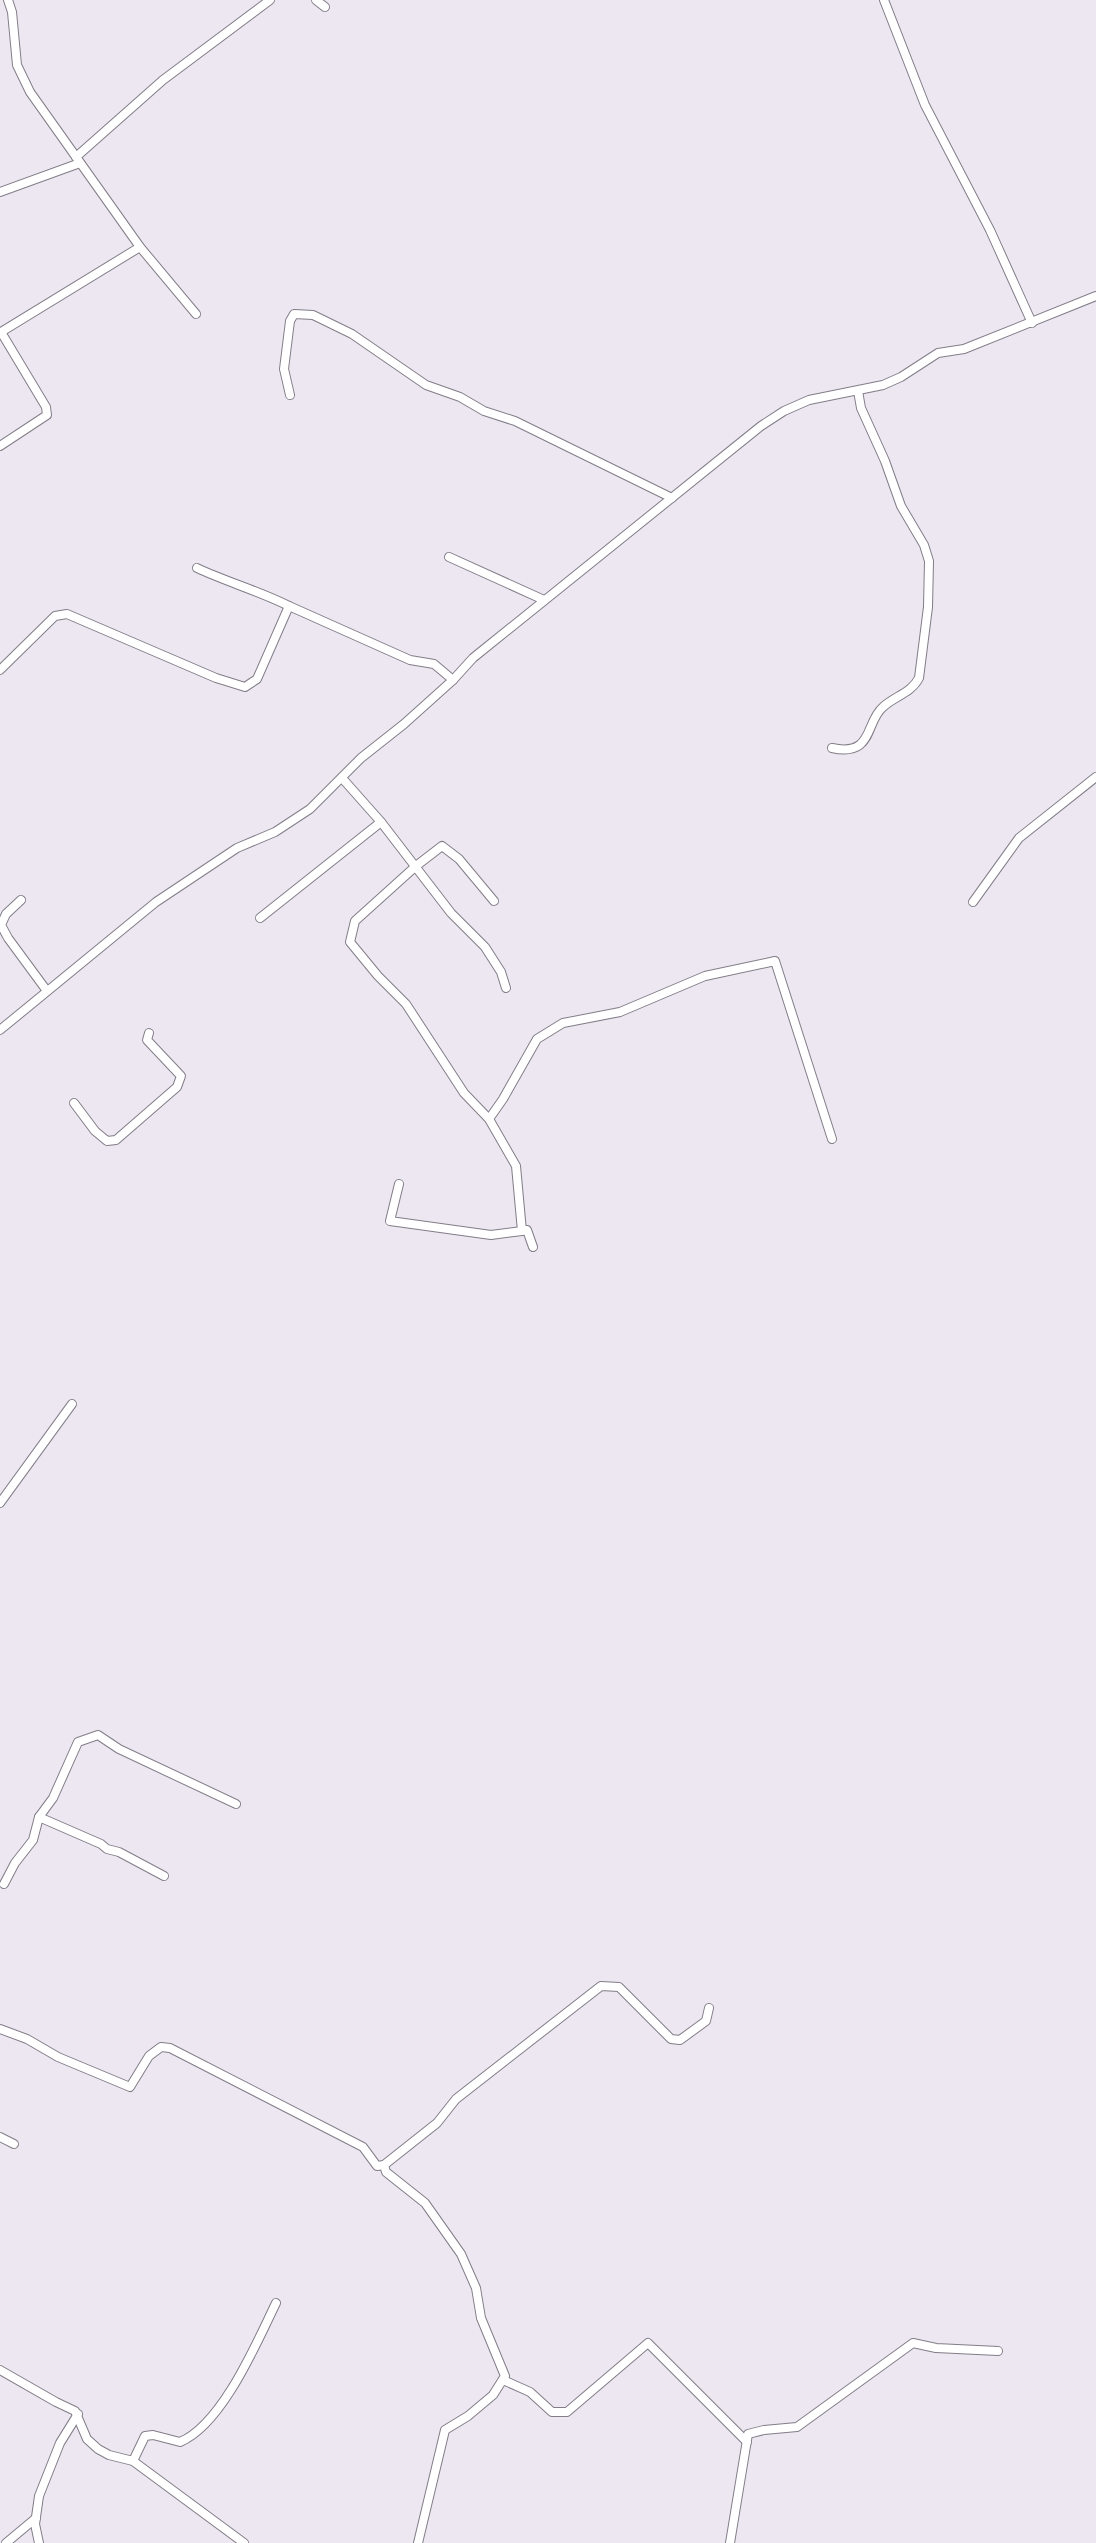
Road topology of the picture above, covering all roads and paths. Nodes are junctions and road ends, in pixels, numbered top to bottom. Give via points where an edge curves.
1 (8, 0) edge
2 (270, 0) edge
3 (316, 0) edge
4 (884, 0) edge
5 (325, 7) dead end
6 (78, 160) junction
7 (0, 192) edge
8 (140, 247) junction
9 (1096, 296) edge
10 (196, 314) dead end
11 (1032, 323) junction
12 (1, 332) edge
13 (858, 391) junction
14 (290, 395) dead end
15 (0, 446) edge
16 (672, 498) junction
17 (449, 557) dead end
18 (196, 568) dead end
19 (544, 600) junction
20 (289, 606) junction
21 (0, 670) edge
22 (453, 680) junction
23 (832, 748) dead end
24 (1096, 777) edge
25 (342, 778) junction
26 (381, 822) junction
27 (416, 866) junction
28 (21, 900) dead end
29 (494, 901) dead end
30 (973, 902) dead end
31 (260, 918) dead end
32 (506, 988) dead end
33 (47, 991) junction
34 (0, 1030) edge
35 (149, 1033) dead end
36 (74, 1103) dead end
37 (489, 1119) junction
38 (832, 1139) dead end
39 (399, 1184) dead end
40 (522, 1231) junction
41 (533, 1247) dead end
42 (72, 1404) dead end
43 (0, 1503) edge
44 (236, 1804) dead end
45 (39, 1817) junction
46 (164, 1876) dead end
47 (1, 1886) edge
48 (709, 2008) dead end
49 (0, 2029) edge
50 (0, 2137) edge
51 (14, 2144) dead end
52 (384, 2165) junction
53 (276, 2302) dead end
54 (998, 2351) dead end
55 (0, 2370) edge
56 (503, 2380) junction
57 (78, 2414) junction
58 (747, 2442) junction
59 (133, 2461) junction
60 (36, 2518) junction
61 (6, 2543) edge
62 (39, 2543) edge
63 (242, 2543) edge
64 (418, 2543) edge
65 (730, 2543) edge

1 - 6 street via 17,66 38,104
2 - 6 street via 163,80
3 - 5 street
4 - 11 street via 925,105 982,214
6 - 7 street
6 - 8 street
8 - 10 street
8 - 12 street
9 - 11 street
11 - 13 street via 964,349 938,353 894,380
12 - 15 street via 46,407 47,415
13 - 16 street via 809,400 784,411
13 - 23 street via 861,408 901,506 924,545 930,578 929,598 919,678 914,687 881,708 861,743 846,749
14 - 16 street via 284,369 290,321 294,314 313,315 352,334 426,385 515,421
16 - 19 street
17 - 19 street
18 - 20 street via 258,590
19 - 22 street via 473,658
20 - 21 street via 257,679 244,686 216,678 67,614 55,616
20 - 22 street via 410,660 434,664
22 - 25 street
24 - 30 street via 1019,838
25 - 26 street
25 - 33 street via 310,809 274,832 237,848 156,902
26 - 27 street
26 - 31 street
27 - 29 street via 442,846 459,858
27 - 32 street via 451,913 485,947 501,972
27 - 37 street via 355,921 350,942 406,1004 464,1093
28 - 33 street via 6,914 1,925
33 - 34 street
35 - 36 street via 147,1040 181,1076 177,1087 116,1140 107,1141 95,1131
37 - 38 street via 537,1039 563,1023 620,1012 705,976 775,961
37 - 40 street via 516,1166
39 - 40 street via 390,1222 491,1235
40 - 41 street via 528,1230
42 - 43 street
44 - 45 street via 118,1749 98,1735 78,1742 53,1798
45 - 46 street
45 - 47 street via 33,1840
48 - 52 street via 706,2022 680,2040 671,2039 619,1987 601,1986 456,2099 437,2123
49 - 52 street via 130,2087 149,2056 161,2047 170,2048 363,2147 378,2166
50 - 51 street
52 - 56 street via 386,2172 425,2203 461,2254 476,2288 481,2318 505,2376
53 - 59 street via 234,2383 205,2426 180,2442 145,2436
54 - 58 street via 936,2348 913,2343 797,2427 748,2434
55 - 57 street
56 - 58 street via 530,2392 552,2412 567,2412 648,2343
56 - 64 street via 493,2395 445,2430
57 - 59 street via 87,2439 98,2449
57 - 60 street via 56,2452 40,2496
58 - 65 street
59 - 63 street
60 - 61 street
60 - 62 street

